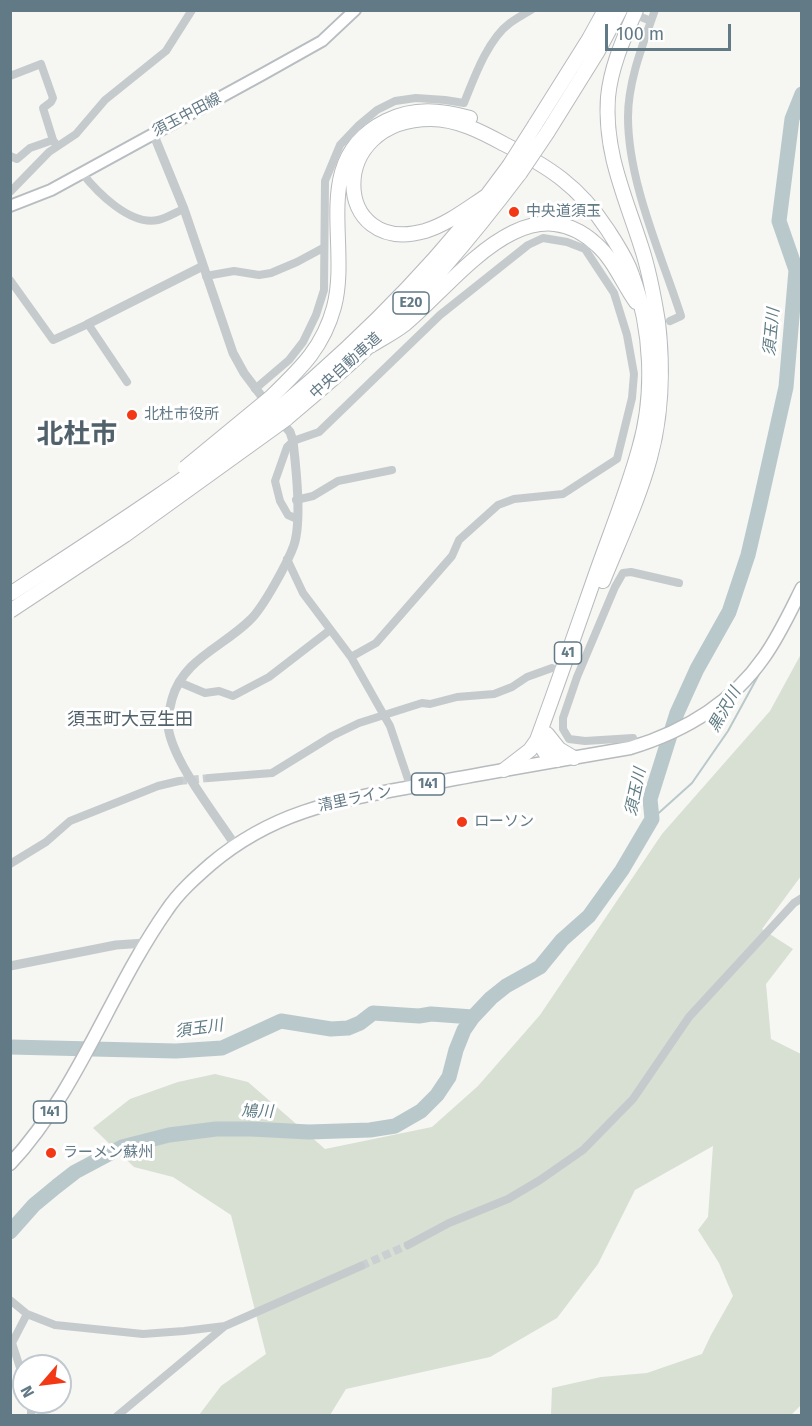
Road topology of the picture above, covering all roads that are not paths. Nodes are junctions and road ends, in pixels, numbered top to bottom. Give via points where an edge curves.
1 (192, 10) edge
2 (355, 10) edge
3 (531, 10) edge
4 (604, 10) edge
5 (620, 10) edge
6 (655, 10) edge
7 (639, 14) edge
8 (651, 21) junction
9 (10, 76) edge
10 (153, 133) junction
11 (55, 144) junction
12 (10, 156) edge
13 (514, 169) junction
14 (82, 173) junction
15 (10, 192) edge
16 (488, 195) junction
17 (10, 206) edge
18 (184, 209) junction
19 (323, 248) junction
20 (205, 271) junction
21 (10, 279) edge
22 (650, 283) junction
23 (642, 311) junction
24 (670, 321) dead end
25 (88, 324) junction
26 (370, 346) junction
27 (127, 382) dead end
28 (255, 389) junction
29 (278, 409) junction
30 (293, 441) junction
31 (392, 470) dead end
32 (296, 500) junction
33 (297, 519) junction
34 (619, 526) junction
35 (287, 559) junction
36 (679, 583) dead end
37 (801, 588) edge
38 (10, 594) edge
39 (10, 611) edge
40 (330, 630) junction
41 (351, 657) junction
42 (552, 668) dead end
43 (179, 682) junction
44 (384, 716) junction
45 (542, 740) junction
46 (632, 743) junction
47 (574, 758) junction
48 (557, 760) junction
49 (524, 766) junction
50 (504, 770) junction
51 (209, 778) tunnel mouth
52 (179, 782) tunnel mouth
53 (411, 788) junction
54 (235, 845) junction
55 (10, 864) edge
56 (801, 898) edge
57 (146, 943) junction
58 (10, 966) edge
59 (10, 1164) edge
60 (408, 1245) tunnel mouth
61 (361, 1266) tunnel mouth
62 (10, 1300) edge
63 (27, 1314) junction
64 (225, 1326) junction
65 (16, 1354) edge
66 (117, 1416) edge

1 - 11 street via 166,51 105,100 76,134
2 - 10 main road, 須玉中田線 via 322,40
3 - 19 street via 509,24 495,41 464,104 416,98 395,101 358,125 340,146 326,181
4 - 13 highway, 中央自動車道 / E20, bridge via 535,125
5 - 13 highway, 中央自動車道 / E20, bridge via 547,133
6 - 8 street
7 - 8 street
7 - 22 highway via 619,49 608,95 608,113 617,175
8 - 24 street via 632,82 628,117 633,161 644,203 681,316
9 - 11 street via 41,64 53,98 43,108
10 - 14 main road, 須玉中田線
10 - 18 street
11 - 12 street via 30,148 17,159
11 - 15 street
13 - 16 highway, 中央自動車道 / E20
13 - 26 highway, 中央自動車道 / E20 via 471,236
14 - 17 main road, 須玉中田線
14 - 18 street via 111,204 144,220 158,220
16 - 23 highway via 435,227 399,233 377,227 366,218 355,201 352,178 358,158 375,138 403,124 433,119 487,135 547,167 595,212 632,274
16 - 29 highway, 中央自動車道 / E20 via 423,272 328,367
18 - 20 street
19 - 20 street via 271,273
19 - 28 street via 324,290 303,342 289,360
20 - 25 street
20 - 28 street via 233,353
21 - 25 street via 53,340
22 - 29 highway via 607,214 553,160 473,119 433,110 405,112 369,131 347,158 337,199 339,277 333,309 328,327
22 - 34 highway via 658,331 659,408 650,458
23 - 26 highway via 599,246 572,228 531,225 476,257 404,325
23 - 34 highway via 649,396
25 - 27 street
26 - 29 highway, 中央自動車道 / E20
28 - 30 street
29 - 38 highway, 中央自動車道 / E20, bridge via 230,447
29 - 39 highway, 中央自動車道 / E20, bridge via 125,535
30 - 32 street
30 - 33 street via 287,447 275,481 288,515
30 - 41 street via 319,432 441,315 528,245 543,238 585,249 614,293 633,344 632,398 617,459 563,494 514,499 498,505 459,540 452,556 376,643
31 - 32 street via 338,481 313,496
32 - 33 street
33 - 35 street via 294,546
34 - 45 highway, 41
35 - 40 street via 303,593
35 - 43 street via 255,615 196,660
36 - 46 street via 623,573 576,676 563,718 563,729 569,739
37 - 46 highway, 清里ライン / 141 via 766,655 746,680 718,705 678,730
40 - 41 street
40 - 43 street via 269,677 233,696 219,691 204,693
41 - 44 street
42 - 44 street via 494,694 422,703
43 - 54 street via 168,725 175,752
44 - 51 street via 332,736 272,774
44 - 53 street
45 - 47 highway
45 - 48 highway via 546,754
45 - 49 highway, 41
45 - 50 highway, 41
46 - 47 highway, 清里ライン / 141
47 - 48 highway, 清里ライン / 141
48 - 49 highway, 清里ライン / 141
49 - 50 highway, 清里ライン / 141
50 - 53 highway, 清里ライン / 141
52 - 55 street via 158,786 70,821 46,842
53 - 54 highway, 清里ライン / 141 via 324,805 277,822
54 - 57 highway, 清里ライン / 141 via 192,881 168,908
56 - 60 street via 689,1017 633,1099 583,1150 507,1199
57 - 58 street via 116,945
57 - 59 highway, 清里ライン / 141 via 47,1117
61 - 64 street
62 - 63 street
63 - 64 street via 55,1325 143,1334
63 - 65 street via 12,1342
64 - 66 street

